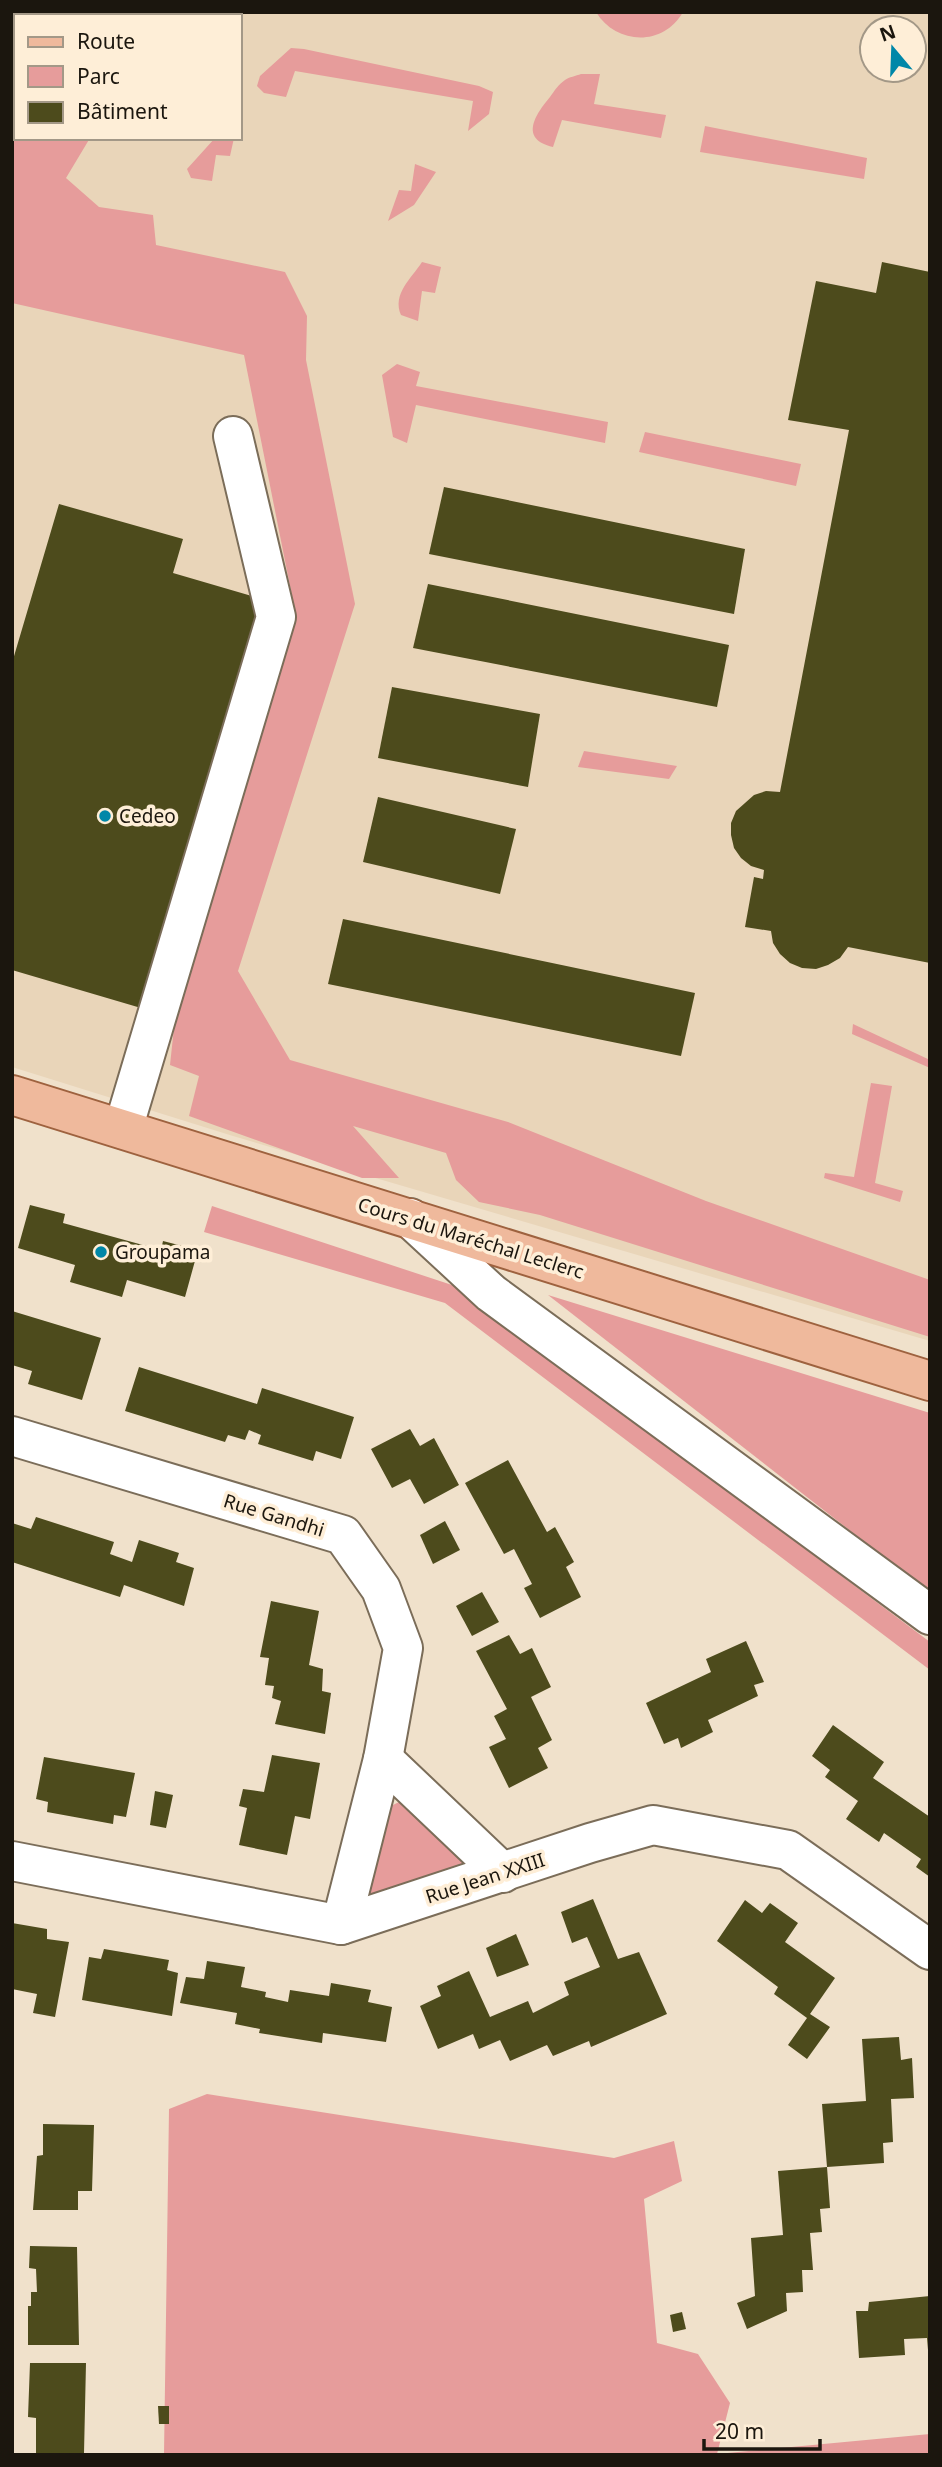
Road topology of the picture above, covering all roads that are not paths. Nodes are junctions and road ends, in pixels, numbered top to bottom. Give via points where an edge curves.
1 (233, 436) dead end
2 (12, 1095) edge
3 (122, 1129) junction
4 (410, 1219) junction
5 (921, 1373) edge
6 (12, 1436) edge
7 (930, 1615) edge
8 (383, 1759) junction
9 (12, 1861) edge
10 (503, 1873) junction
11 (341, 1925) junction
12 (930, 1950) edge

1 - 3 street via 276,617
2 - 3 main road, Cours du Maréchal Leclerc
3 - 4 main road, Cours du Maréchal Leclerc
4 - 5 main road, Cours du Maréchal Leclerc
4 - 7 street via 491,1293
6 - 8 street, Rue Gandhi via 343,1535 381,1589 402,1648
8 - 10 street
8 - 11 street, Rue Gandhi
9 - 11 street, Rue Jean XXIII
10 - 11 street, Rue Jean XXIII
10 - 12 street, Rue Jean XXIII via 653,1825 788,1850

